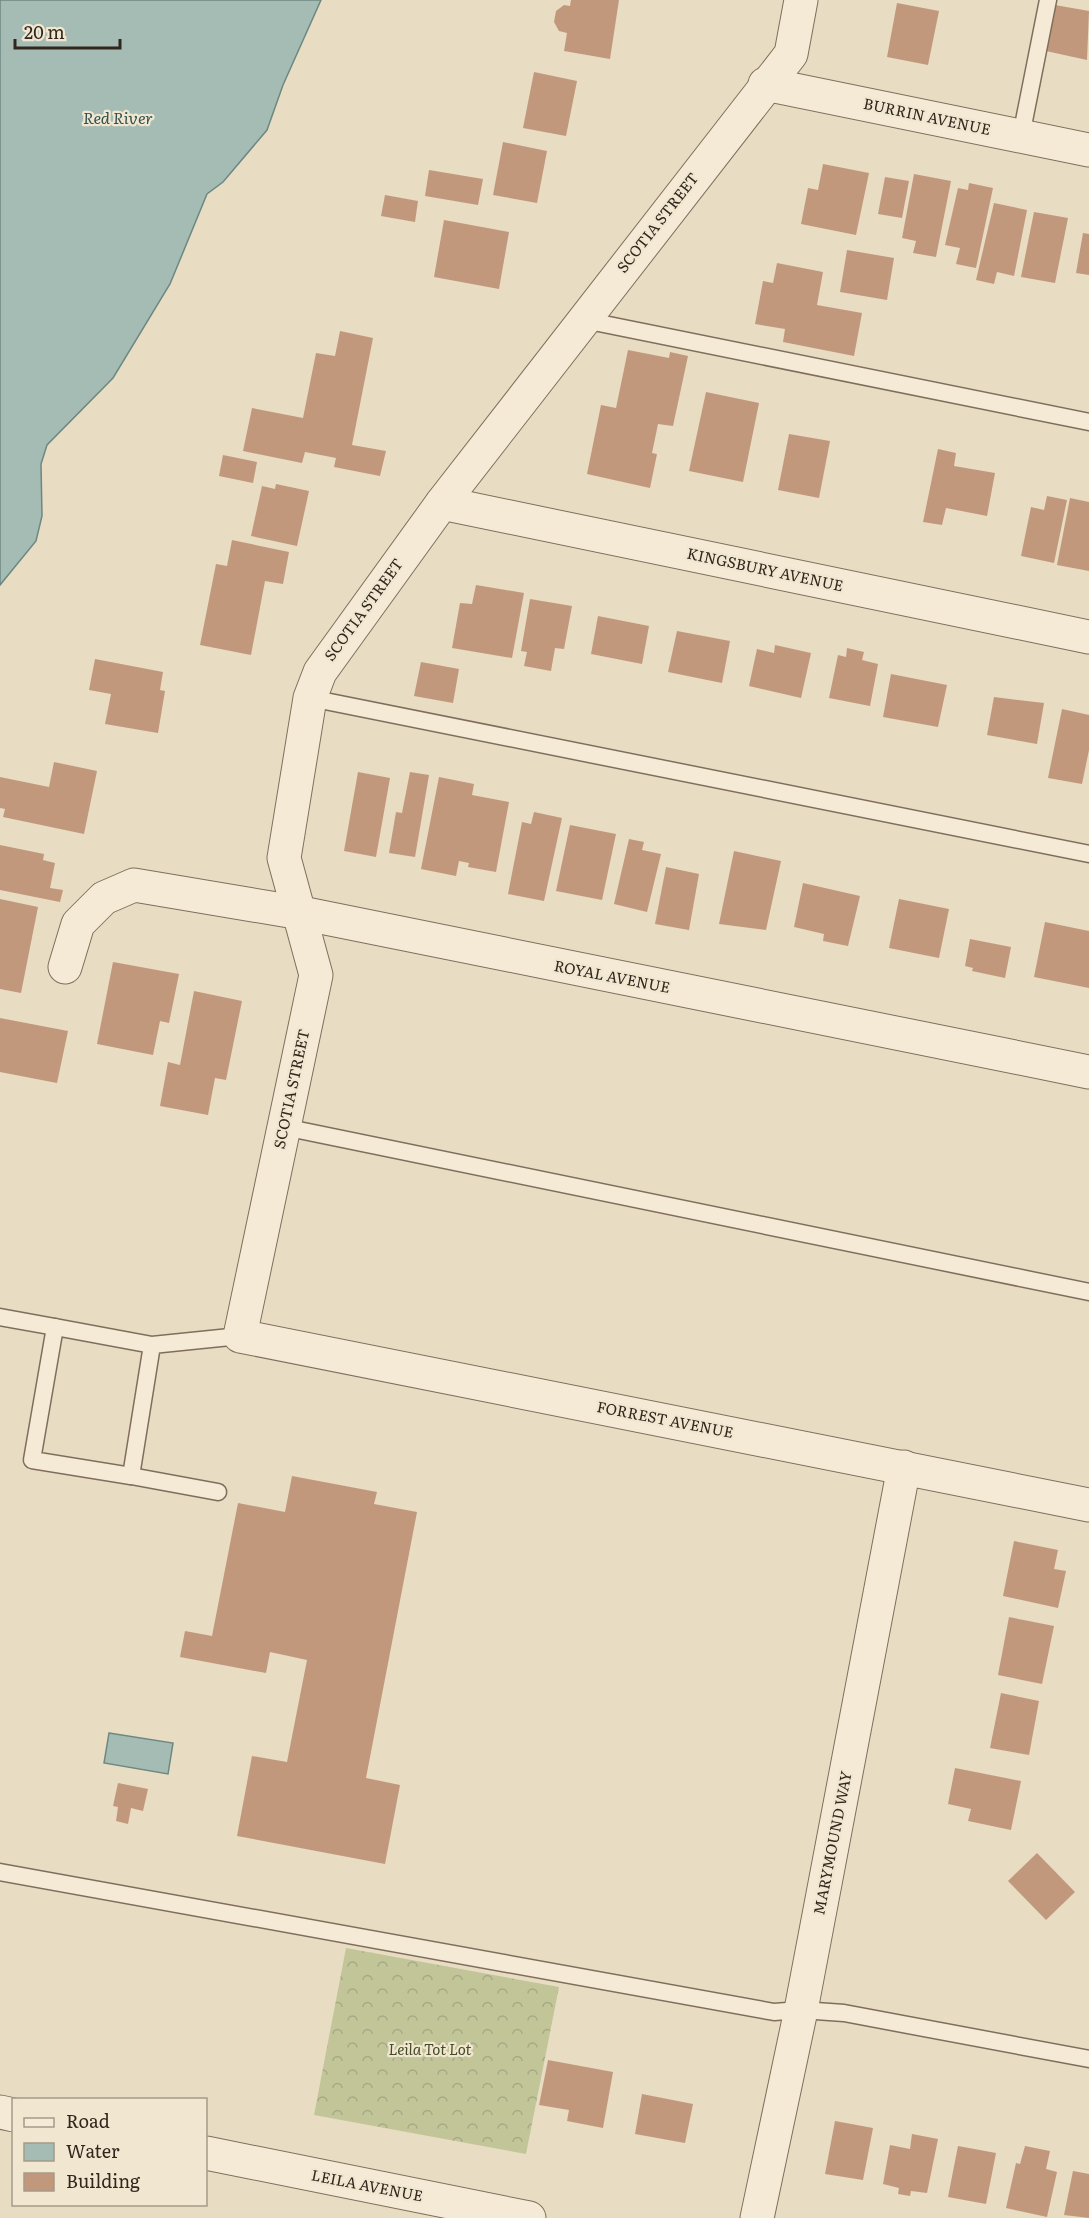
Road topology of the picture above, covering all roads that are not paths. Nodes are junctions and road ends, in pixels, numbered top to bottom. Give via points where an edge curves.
1 (801, 0) edge
2 (1048, 0) edge
3 (765, 84) junction
4 (1021, 136) junction
5 (1089, 150) edge
6 (584, 320) junction
7 (1089, 422) edge
8 (442, 503) junction
9 (1089, 637) edge
10 (310, 698) junction
11 (1089, 854) edge
12 (301, 913) junction
13 (65, 967) dead end
14 (1089, 1072) edge
15 (284, 1127) junction
16 (1089, 1292) edge
17 (0, 1317) edge
18 (55, 1327) junction
19 (240, 1336) junction
20 (152, 1345) junction
21 (904, 1467) junction
22 (131, 1476) junction
23 (218, 1492) dead end
24 (1089, 1505) edge
25 (0, 1872) edge
26 (801, 2010) junction
27 (1089, 2059) edge
28 (207, 2153) edge
29 (529, 2218) edge
30 (757, 2218) edge

1 - 3 street, SCOTIA STREET via 791,54
2 - 4 lane
3 - 4 street, BURRIN AVENUE
3 - 6 street, SCOTIA STREET
4 - 5 street, BURRIN AVENUE
6 - 7 lane
6 - 8 street, SCOTIA STREET
8 - 9 street, KINGSBURY AVENUE
8 - 10 street, SCOTIA STREET via 320,672
10 - 11 lane
10 - 12 street, SCOTIA STREET via 284,858
12 - 13 street, ROYAL AVENUE via 134,885 104,898 78,924
12 - 14 street, ROYAL AVENUE
12 - 15 street, SCOTIA STREET via 316,975
15 - 16 lane
15 - 19 street, SCOTIA STREET
17 - 18 lane
18 - 20 lane
18 - 22 lane via 32,1460
19 - 20 lane
19 - 21 street, FORREST AVENUE
20 - 22 lane
21 - 24 street, FORREST AVENUE
21 - 26 street, MARYMOUND WAY
22 - 23 lane
25 - 26 lane via 761,2010
26 - 27 lane via 844,2013
26 - 30 street, MARYMOUND WAY
28 - 29 street, LEILA AVENUE

